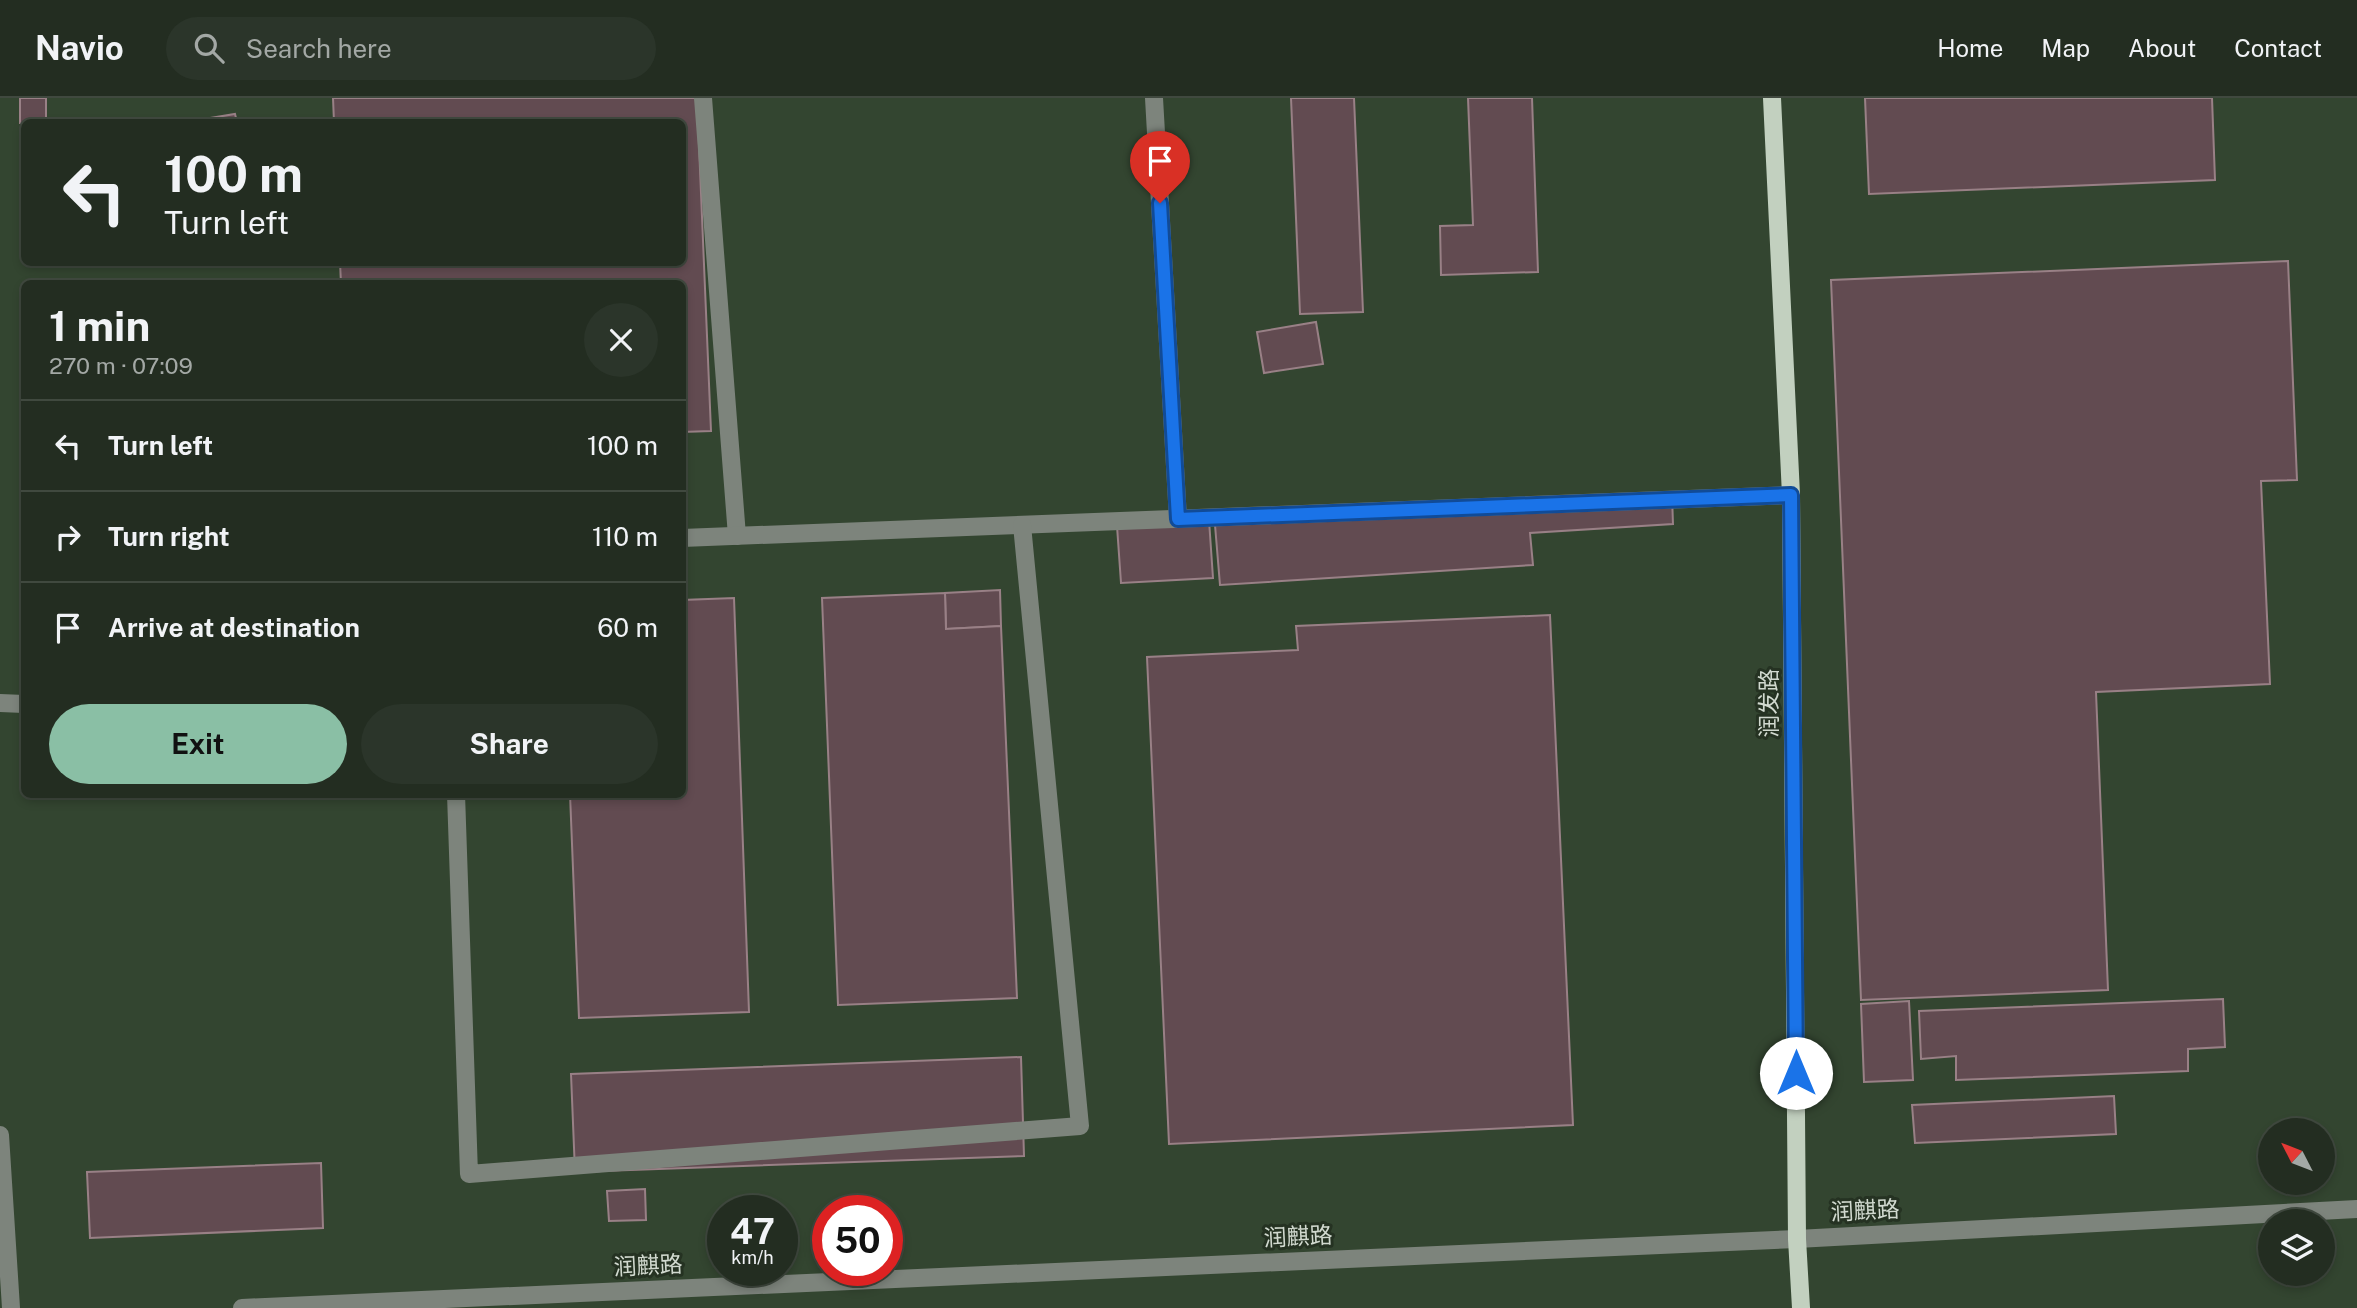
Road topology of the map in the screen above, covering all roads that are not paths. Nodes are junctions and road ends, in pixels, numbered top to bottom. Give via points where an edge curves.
1 (703, 98) edge
2 (1154, 98) edge
3 (1772, 98) edge
4 (1791, 495) junction
5 (1178, 519) junction
6 (1022, 525) junction
7 (737, 536) junction
8 (686, 538) edge
9 (0, 703) edge
10 (21, 704) edge
11 (456, 798) edge
12 (0, 1135) edge
13 (2357, 1209) edge
14 (1797, 1238) junction
15 (11, 1308) edge
16 (242, 1308) edge
17 (1801, 1308) edge

1 - 7 street
2 - 5 street
3 - 4 main road, 润发路
4 - 5 street
4 - 14 main road, 润发路
5 - 6 street
6 - 7 street
6 - 11 street via 1080,1126 469,1174
7 - 8 street
9 - 10 street
12 - 15 street
13 - 14 street, 润麒路
14 - 16 street, 润麒路
14 - 17 main road, 润发路

